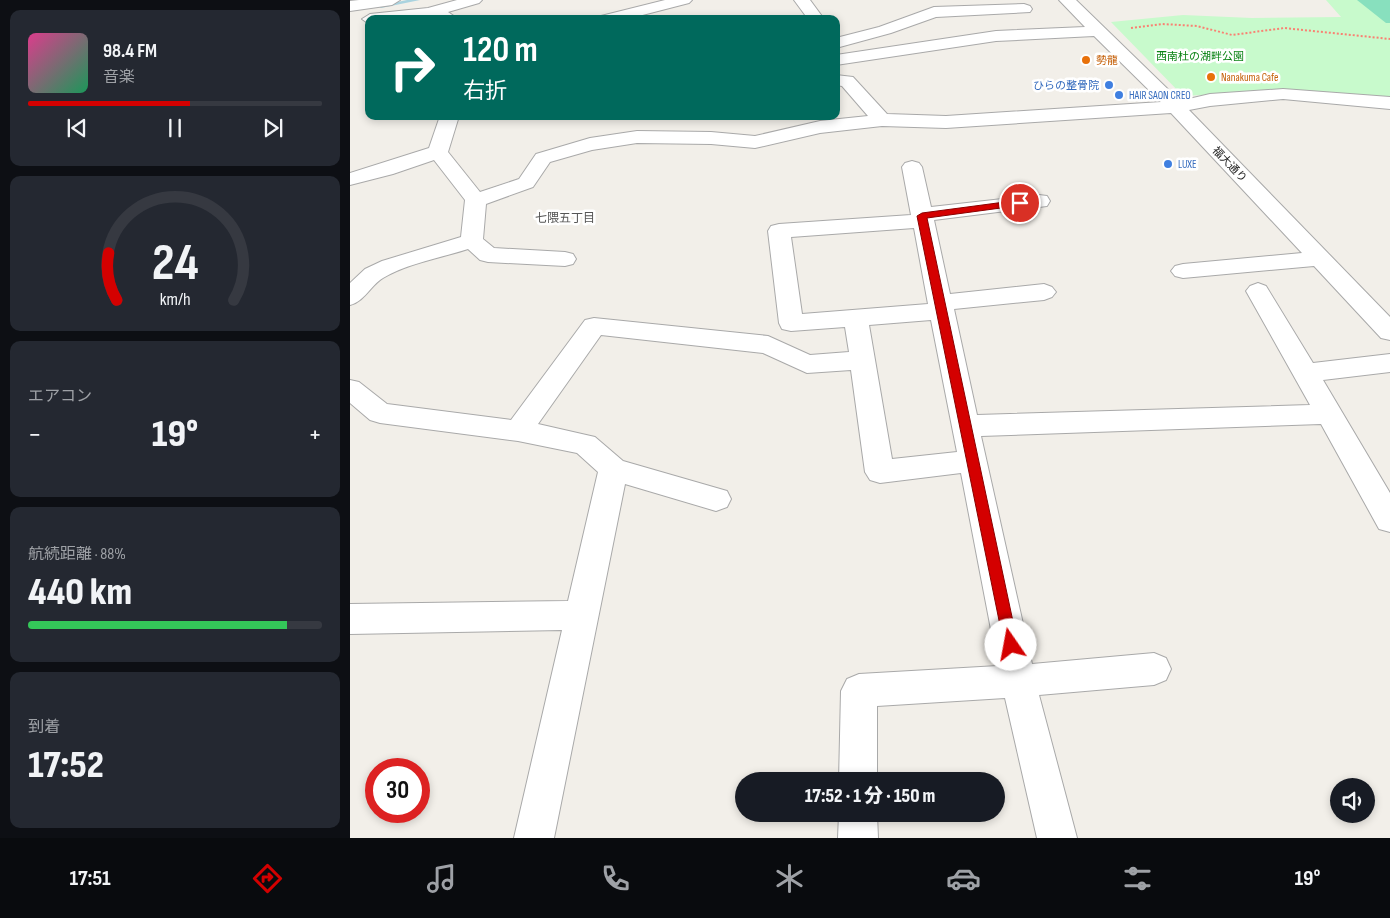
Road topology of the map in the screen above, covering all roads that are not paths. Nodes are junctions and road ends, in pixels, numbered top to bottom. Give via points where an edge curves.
1 (392, 0) edge
2 (474, 0) edge
3 (684, 0) edge
4 (802, 0) edge
5 (1067, 0) edge
6 (350, 6) edge
7 (1024, 9) dead end
8 (428, 14) junction
9 (416, 15) edge
10 (444, 15) edge
11 (637, 15) edge
12 (813, 15) edge
13 (365, 19) edge
14 (350, 21) edge
15 (1099, 31) junction
16 (840, 41) edge
17 (840, 59) edge
18 (840, 81) edge
19 (1390, 103) edge
20 (1176, 107) junction
21 (449, 120) edge
22 (882, 120) junction
23 (438, 152) junction
24 (912, 167) dead end
25 (350, 180) edge
26 (476, 200) junction
27 (1039, 201) dead end
28 (922, 218) junction
29 (472, 241) junction
30 (1321, 258) junction
31 (565, 259) dead end
32 (1183, 271) dead end
33 (1258, 291) dead end
34 (1044, 292) dead end
35 (350, 297) edge
36 (941, 307) junction
37 (856, 318) junction
38 (1390, 332) edge
39 (862, 360) junction
40 (1390, 363) edge
41 (1306, 373) junction
42 (350, 389) edge
43 (1329, 414) junction
44 (965, 426) junction
45 (518, 431) junction
46 (972, 461) junction
47 (613, 469) junction
48 (716, 499) dead end
49 (1390, 520) edge
50 (582, 615) junction
51 (350, 619) edge
52 (1154, 669) dead end
53 (1018, 681) junction
54 (858, 772) edge
55 (858, 822) edge
56 (534, 838) edge
57 (858, 838) edge
58 (1057, 838) edge

1 - 6 street
2 - 8 street
3 - 11 street
4 - 12 street
5 - 15 street, 福大通り
7 - 16 street via 934,12 885,30
8 - 9 street
8 - 10 street
13 - 14 street
15 - 17 street via 996,36
15 - 20 street, 福大通り
18 - 22 street via 846,82
19 - 20 street via 1283,94 1210,100
20 - 22 street via 946,122
20 - 30 street, 福大通り
21 - 23 street
22 - 26 street via 820,127 755,142 711,138 637,138 590,144 543,158 526,183
23 - 25 street
23 - 26 street
24 - 28 street
26 - 29 street
27 - 28 street
28 - 36 street
28 - 37 street via 779,231 791,323
29 - 31 street via 488,255
29 - 35 street via 390,266 373,274
30 - 32 street
30 - 38 street, 福大通り
33 - 41 street
34 - 36 street
36 - 37 street
36 - 44 street
37 - 39 street
39 - 45 street via 807,364 768,345 594,326
39 - 46 street via 880,472
40 - 41 street
41 - 43 street
42 - 45 street via 380,413
43 - 44 street
43 - 49 street
44 - 46 street
45 - 47 street via 585,444
46 - 53 street
47 - 48 street
47 - 50 street
50 - 51 street
50 - 56 street
52 - 53 street
53 - 54 street via 859,691
53 - 58 street
55 - 57 street

